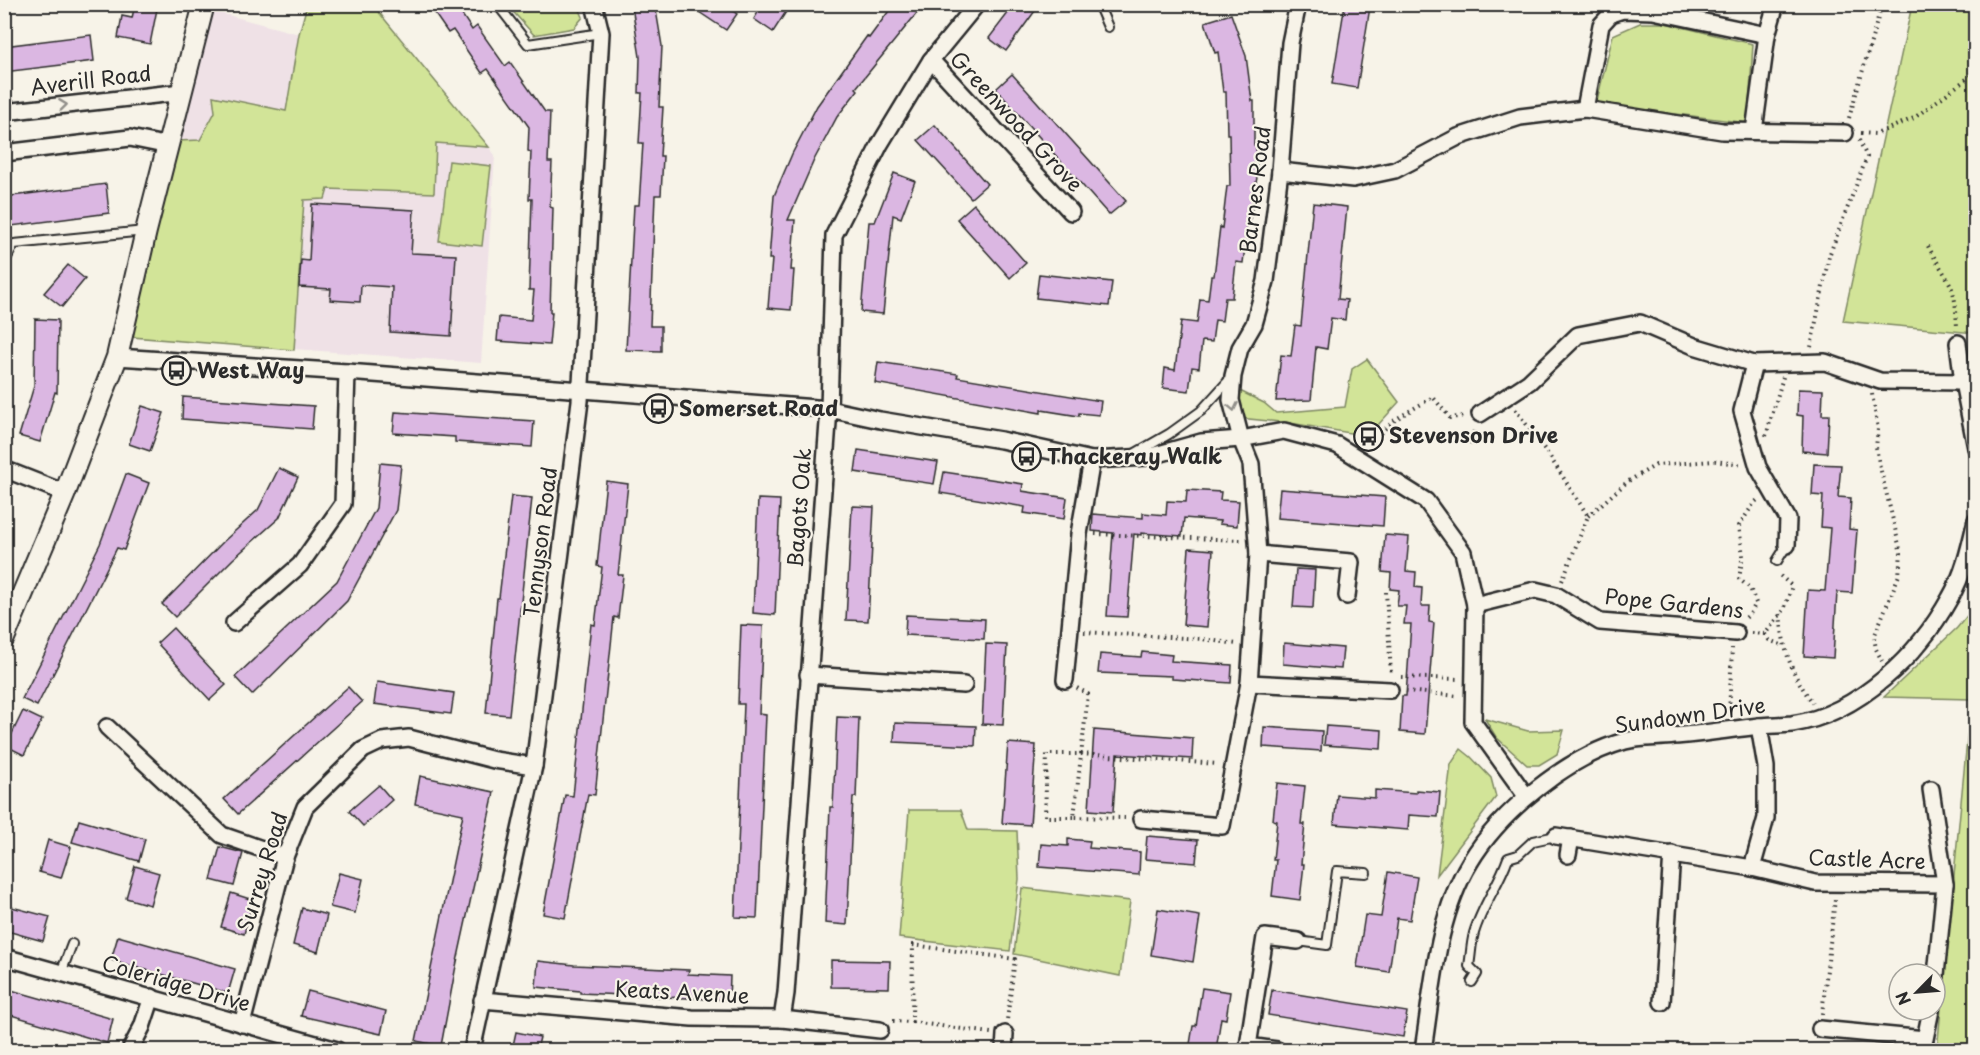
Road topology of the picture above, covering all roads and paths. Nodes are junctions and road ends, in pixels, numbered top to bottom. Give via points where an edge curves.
1 (204, 4) edge
2 (497, 4) edge
3 (594, 4) edge
4 (977, 4) edge
5 (1098, 4) edge
6 (1298, 4) edge
7 (1776, 4) edge
8 (1882, 4) edge
9 (1108, 27) dead end
10 (601, 33) junction
11 (1767, 35) junction
12 (931, 60) junction
13 (1976, 72) edge
14 (182, 93) junction
15 (1585, 109) junction
16 (4, 112) edge
17 (1754, 131) junction
18 (1845, 133) junction
19 (169, 146) junction
20 (4, 153) edge
21 (1280, 171) junction
22 (1071, 212) dead end
23 (146, 231) junction
24 (1928, 246) dead end
25 (4, 263) edge
26 (1958, 343) joint
27 (117, 357) junction
28 (1808, 363) junction
29 (1754, 364) junction
30 (347, 372) junction
31 (1233, 376) junction
32 (1783, 376) dead end
33 (1868, 377) junction
34 (1963, 382) junction
35 (582, 390) junction
36 (1506, 396) junction
37 (829, 409) junction
38 (1480, 414) joint
39 (1766, 438) dead end
40 (1241, 439) junction
41 (1976, 448) edge
42 (1354, 456) junction
43 (1126, 459) junction
44 (1092, 460) junction
45 (1758, 467) junction
46 (4, 469) edge
47 (65, 493) junction
48 (1763, 495) dead end
49 (1588, 516) junction
50 (1976, 520) edge
51 (1079, 534) junction
52 (1787, 545) joint
53 (1257, 547) junction
54 (1743, 556) dead end
55 (1777, 561) dead end
56 (1777, 573) dead end
57 (1386, 592) dead end
58 (1556, 595) junction
59 (1347, 596) dead end
60 (1476, 605) junction
61 (1780, 615) junction
62 (234, 623) dead end
63 (1071, 631) junction
64 (1736, 633) joint
65 (1765, 634) junction
66 (4, 638) edge
67 (1251, 646) junction
68 (1784, 646) junction
69 (808, 675) junction
70 (1889, 675) junction
71 (1065, 680) joint
72 (1475, 680) junction
73 (1249, 683) junction
74 (1391, 683) junction
75 (964, 685) dead end
76 (1474, 697) junction
77 (1822, 715) junction
78 (1760, 726) junction
79 (107, 727) dead end
80 (1081, 754) junction
81 (534, 765) junction
82 (1233, 765) junction
83 (1931, 789) dead end
84 (1526, 796) junction
85 (1074, 817) junction
86 (1141, 819) joint
87 (1564, 837) junction
88 (1672, 854) junction
89 (1568, 855) dead end
90 (285, 857) junction
91 (1752, 868) junction
92 (1366, 873) dead end
93 (1837, 883) junction
94 (1945, 884) junction
95 (1298, 941) joint
96 (72, 944) dead end
97 (4, 957) edge
98 (1937, 962) edge
99 (61, 973) junction
100 (1472, 982) dead end
101 (152, 997) junction
102 (482, 1000) junction
103 (1662, 1002) dead end
104 (782, 1018) junction
105 (912, 1022) junction
106 (1930, 1022) edge
107 (242, 1024) junction
108 (1820, 1029) joint
109 (880, 1030) joint
110 (1005, 1035) junction
111 (1927, 1045) edge
112 (1248, 1048) edge
113 (130, 1050) edge
114 (337, 1050) edge
115 (472, 1050) edge
116 (1004, 1050) edge
117 (1277, 1050) edge
118 (1423, 1050) edge

1 - 14 street
2 - 10 lane via 528,44
3 - 10 street, Tennyson Road
4 - 12 street, Bagots Oak
5 - 9 lane
6 - 21 street, Barnes Road via 1290,43
7 - 11 street
8 - 18 path
10 - 35 street, Tennyson Road
11 - 15 street via 1653,11 1623,10 1611,14 1601,25
11 - 17 street
12 - 22 street, Greenwood Grove
12 - 37 street, Bagots Oak via 879,144 834,235
13 - 18 path via 1914,118 1876,134
16 -> 14 street, Averill Road
14 - 19 street
15 - 17 street via 1722,131
15 - 21 street via 1520,117 1458,137 1395,170 1364,177
17 - 18 street
18 - 28 path via 1859,139 1867,157 1829,256
19 - 20 street via 129,138
19 - 23 street
21 - 31 street, Barnes Road via 1266,281
23 - 25 lane via 14,244
23 - 27 street
24 - 26 path via 1949,281 1956,305
26 - 34 street
27 - 30 street
27 - 47 street
28 - 29 street
28 - 33 street via 1825,362
29 - 36 street via 1694,346 1640,322 1578,335 1529,382
29 - 45 street via 1742,411
30 - 35 street
30 - 62 street via 343,504 300,564
31 -> 40 street, Barnes Road via 1231,400
31 - 43 lane, Barnes Road via 1201,411
32 - 39 path
33 - 34 street via 1880,381
33 - 70 path via 1878,429 1879,463 1901,553 1899,575 1874,638
34 - 41 street
35 - 37 street
35 - 81 street, Tennyson Road
36 - 38 street
36 - 49 path
37 - 44 street
37 - 69 street, Bagots Oak
38 - 42 path via 1450,418 1433,397 1396,419
40 - 42 street via 1284,431 1337,445
40 - 43 street via 1201,442
40 - 53 street via 1251,464
42 - 60 street via 1426,501 1463,552
43 - 44 street
44 - 51 street
45 - 49 path via 1715,461 1656,465 1628,482
45 - 52 street via 1788,519
46 - 47 street
47 - 66 street
48 - 54 path via 1739,526
49 - 58 path
50 - 70 street, Sundown Drive via 1968,554 1951,596 1923,640
51 - 53 path
51 - 63 street
52 - 55 lane
53 - 59 street via 1350,561
53 - 67 street
56 - 61 path, Pope Gardens via 1792,586
57 - 74 path
58 - 60 street, Pope Gardens via 1535,590
58 - 64 street, Pope Gardens via 1600,622
60 - 72 street
61 - 65 path, Pope Gardens
61 - 68 path
63 - 67 path
63 - 71 street
64 - 65 path, Pope Gardens
65 - 68 path
67 - 73 street
68 - 77 path via 1797,681
69 - 75 street
69 - 104 street, Bagots Oak
70 - 77 street, Sundown Drive
71 - 80 path via 1088,694
72 - 74 path
72 - 76 street
73 - 74 street
73 - 82 street
74 - 76 path
76 - 84 street via 1473,722
77 - 78 street, Sundown Drive via 1793,724
78 - 84 street, Sundown Drive via 1625,741 1561,772
78 - 91 street via 1766,767 1766,818
79 - 90 street via 222,835
80 - 82 path
80 - 85 path
80 - 85 path via 1047,754 1046,817
81 - 90 street, Surrey Road via 494,760 409,738 382,741 363,750 305,807
81 - 102 street, Tennyson Road
82 - 86 street via 1222,826
83 - 94 street
84 - 118 street, Sundown Drive via 1470,862 1447,913
85 - 86 path
87 - 88 street, Castle Acre
87 - 89 street
87 - 100 lane via 1533,841 1518,855 1508,858 1474,933 1469,966 1477,974
88 - 91 street, Castle Acre
88 - 103 street
90 - 107 street, Surrey Road
91 - 93 street, Castle Acre via 1815,883
92 - 95 lane via 1337,871 1327,945
93 - 94 street, Castle Acre
93 - 108 path
94 - 98 street
95 - 112 street via 1265,937
96 - 99 lane
97 - 99 street, Coleridge Drive
99 - 101 street, Coleridge Drive
101 - 107 street, Coleridge Drive
101 - 113 street
102 - 104 street, Keats Avenue via 692,1018
102 - 115 street, Tennyson Road
104 - 109 street, Keats Avenue
105 - 109 path via 894,1021
105 - 110 path
105 - 110 path via 913,945 1015,959
106 - 111 street
107 - 114 street, Coleridge Drive
108 - 111 street
110 - 116 street
112 - 117 street

